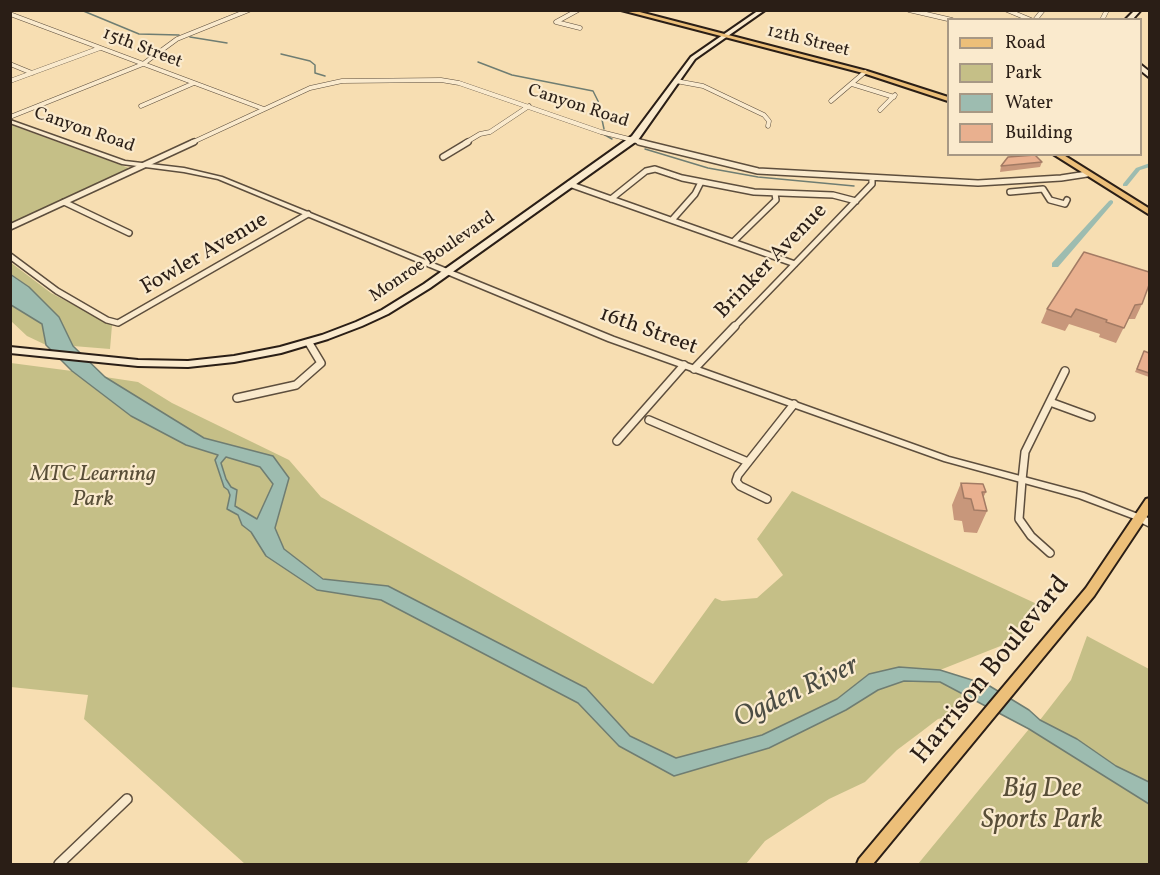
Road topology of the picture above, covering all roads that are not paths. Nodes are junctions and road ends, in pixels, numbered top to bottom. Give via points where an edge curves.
1 (249, 10) edge
2 (578, 10) edge
3 (623, 10) edge
4 (762, 10) edge
5 (909, 10) edge
6 (1007, 10) edge
7 (10, 14) edge
8 (1028, 18) edge
9 (947, 19) edge
10 (580, 28) dead end
11 (724, 36) junction
12 (100, 48) junction
13 (10, 64) edge
14 (143, 64) junction
15 (865, 72) junction
16 (32, 73) junction
17 (10, 81) edge
18 (676, 81) junction
19 (194, 83) junction
20 (852, 84) junction
21 (947, 99) edge
22 (831, 101) dead end
23 (141, 106) dead end
24 (529, 106) junction
25 (264, 109) junction
26 (880, 110) dead end
27 (10, 119) edge
28 (768, 126) dead end
29 (631, 140) junction
30 (1059, 156) edge
31 (443, 157) dead end
32 (140, 166) junction
33 (1086, 174) junction
34 (872, 178) junction
35 (701, 182) junction
36 (569, 184) junction
37 (1010, 192) dead end
38 (775, 194) junction
39 (610, 199) junction
40 (1067, 200) dead end
41 (64, 201) junction
42 (856, 201) junction
43 (1149, 213) edge
44 (308, 214) junction
45 (672, 220) junction
46 (10, 227) edge
47 (129, 233) dead end
48 (734, 241) junction
49 (10, 256) edge
50 (795, 264) junction
51 (447, 271) junction
52 (309, 343) junction
53 (10, 350) edge
54 (684, 365) junction
55 (694, 369) junction
56 (1065, 371) dead end
57 (237, 398) dead end
58 (1050, 402) junction
59 (794, 404) junction
60 (1091, 417) dead end
61 (649, 420) dead end
62 (617, 441) dead end
63 (748, 462) junction
64 (1022, 480) junction
65 (767, 499) dead end
66 (1149, 502) edge
67 (1145, 520) edge
68 (1050, 553) dead end
69 (127, 799) dead end
70 (59, 864) edge
71 (864, 864) edge

1 - 14 street via 171,42
2 - 10 street via 556,22
3 - 11 main road, 12th Street
4 - 11 main road, Monroe Boulevard
5 - 9 street
6 - 8 street
7 - 12 street, 15th Street
11 - 15 main road, 12th Street
11 - 18 main road, Monroe Boulevard via 693,58
12 - 14 street, 15th Street
12 - 16 street
13 - 16 street
14 - 19 street, 15th Street
14 - 27 street
15 - 20 street
15 - 21 main road, 12th Street
16 - 17 street
18 - 28 street via 703,86 764,115
18 - 29 main road, Monroe Boulevard
19 - 23 street
19 - 25 street, 15th Street
20 - 22 street
20 - 26 street via 895,95
24 - 25 street, Canyon Road via 453,82 366,80 322,83
24 - 29 street, Canyon Road
24 - 31 street
25 - 32 street, Canyon Road
27 - 32 street, Canyon Road
29 - 34 street, Canyon Road via 758,171
29 - 36 main road, Monroe Boulevard
30 - 33 main road
32 - 41 street
32 - 44 street, 16th Street via 202,173
33 - 34 street, Canyon Road via 1002,183
33 - 43 main road
34 - 42 street, Brinker Avenue via 872,184
35 - 38 street
35 - 39 street via 650,169
35 - 45 street
36 - 39 street
36 - 51 main road, Monroe Boulevard
37 - 40 street via 1043,189 1050,200 1065,204
38 - 42 street via 833,195
38 - 48 street via 776,200
39 - 45 street
41 - 46 street
41 - 47 street
42 - 50 street, Brinker Avenue
44 - 49 street, Fowler Avenue via 118,322 107,320 57,291
44 - 51 street, 16th Street
45 - 48 street
48 - 50 street
50 - 55 street, Brinker Avenue
51 - 52 main road, Monroe Boulevard via 385,312
51 - 54 street, 16th Street via 610,339
52 - 53 main road, Monroe Boulevard via 250,356 160,364
52 - 57 street via 321,363 296,385
54 - 55 street, 16th Street
54 - 62 street
55 - 59 street, 16th Street
56 - 58 street
58 - 60 street
58 - 64 street via 1024,452
59 - 63 street
59 - 64 street, 16th Street via 947,459
61 - 63 street
63 - 65 street via 738,475 737,484
64 - 67 street, 16th Street via 1082,495
64 - 68 street via 1019,519
66 - 67 main road, Harrison Boulevard
67 - 71 main road, Harrison Boulevard
69 - 70 street

